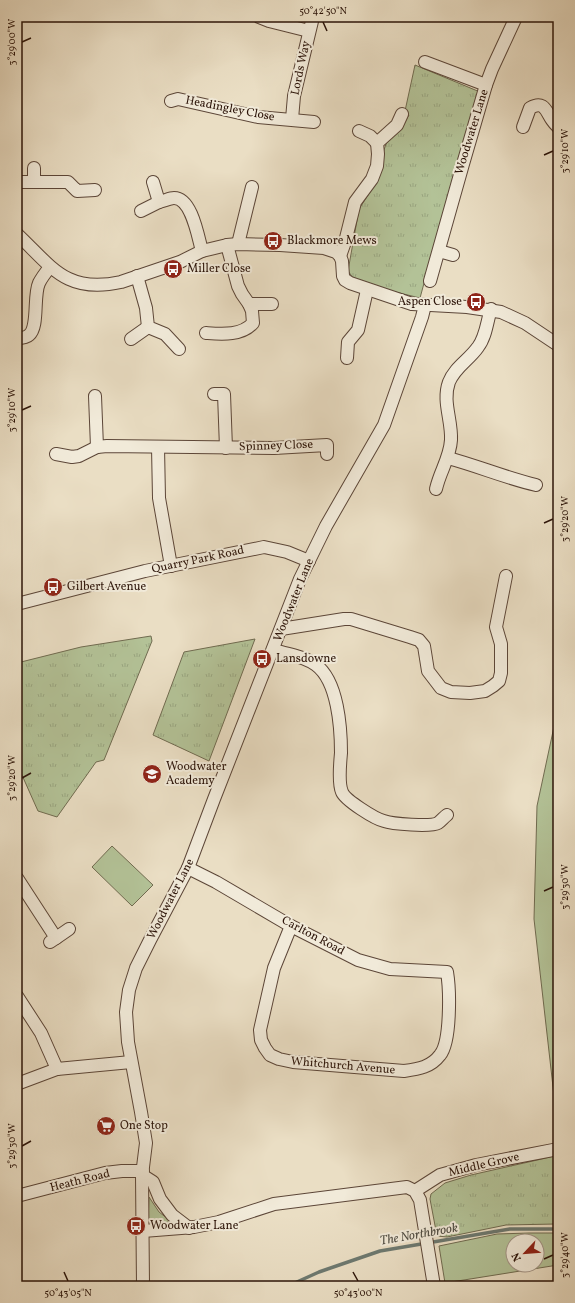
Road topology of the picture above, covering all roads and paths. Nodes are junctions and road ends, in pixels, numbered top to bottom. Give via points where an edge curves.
1 (259, 17) edge
2 (312, 17) edge
3 (516, 17) edge
4 (309, 31) junction
5 (425, 62) dead end
6 (486, 84) junction
7 (171, 101) dead end
8 (402, 114) dead end
9 (292, 119) junction
10 (314, 122) dead end
11 (524, 127) dead end
12 (558, 128) edge
13 (359, 131) dead end
14 (377, 143) junction
15 (34, 168) dead end
16 (34, 181) junction
17 (17, 182) edge
18 (153, 182) dead end
19 (252, 187) dead end
20 (95, 190) dead end
21 (159, 202) junction
22 (141, 211) dead end
23 (17, 234) edge
24 (233, 244) junction
25 (202, 251) junction
26 (439, 251) junction
27 (453, 255) dead end
28 (340, 256) junction
29 (50, 267) junction
30 (137, 276) junction
31 (430, 281) dead end
32 (367, 290) junction
33 (249, 304) junction
34 (272, 304) dead end
35 (425, 305) junction
36 (491, 309) junction
37 (148, 327) junction
38 (206, 334) dead end
39 (17, 338) edge
40 (131, 339) dead end
41 (558, 345) edge
42 (179, 349) dead end
43 (347, 358) dead end
44 (225, 394) dead end
45 (95, 396) dead end
46 (327, 445) dead end
47 (97, 447) junction
48 (158, 447) junction
49 (226, 448) junction
50 (56, 454) dead end
51 (448, 458) junction
52 (536, 485) dead end
53 (436, 489) dead end
54 (309, 561) junction
55 (171, 566) junction
56 (506, 576) dead end
57 (17, 604) edge
58 (281, 629) junction
59 (273, 650) junction
60 (447, 815) dead end
61 (188, 868) junction
62 (17, 878) edge
63 (291, 926) junction
64 (69, 929) dead end
65 (447, 972) joint
66 (17, 996) edge
67 (131, 1062) junction
68 (57, 1069) junction
69 (17, 1084) edge
70 (558, 1149) edge
71 (143, 1173) junction
72 (415, 1191) junction
73 (17, 1196) edge
74 (189, 1228) junction
75 (143, 1231) junction
76 (143, 1286) edge
77 (434, 1286) edge

1 - 4 street
2 - 4 street, Lords Way
3 - 6 street, Woodwater Lane
4 - 9 street, Lords Way via 294,96
5 - 6 street
6 - 26 street, Woodwater Lane
7 - 9 street, Headingley Close via 178,99 258,117
8 - 14 street via 397,125
9 - 10 street, Headingley Close
11 - 12 street via 530,108 543,106
13 - 14 street
14 - 28 street via 377,166 372,179 355,202
15 - 16 street
16 - 17 street
16 - 20 street via 68,182 77,191
18 - 21 street
19 - 24 street
21 - 22 street
21 - 25 street via 174,198 185,202 192,216
23 - 29 street
24 - 25 street
24 - 28 street via 324,248
24 - 33 street via 238,286
25 - 30 street via 180,262
26 - 27 street
26 - 31 street, Woodwater Lane
28 - 32 street via 345,280
29 - 30 street via 75,282 89,285 110,284
29 - 39 street via 39,283 31,333
30 - 37 street via 146,308
32 - 35 street via 412,304
32 - 43 street via 358,330 348,342
33 - 34 street
33 - 38 street via 253,323 250,327 228,335
35 - 36 street
35 - 54 street, Woodwater Lane via 384,425 326,526
36 - 41 street via 510,315
36 - 51 street via 480,346 459,366 449,382 447,400 451,432
37 - 40 street
37 - 42 street via 165,334
44 - 49 street, Spinney Close
45 - 47 street
46 - 49 street, Spinney Close
47 - 48 street, Spinney Close
47 - 50 street, Spinney Close via 71,461
48 - 49 street, Spinney Close
48 - 55 street via 159,498
51 - 52 street
51 - 53 street
54 - 55 street, Quarry Park Road via 287,552 264,547
54 - 58 street, Woodwater Lane
55 - 57 street, Quarry Park Road
56 - 58 street via 496,627 501,644 501,673 499,681 485,691 451,692 441,688 428,671 424,646 410,636 351,620
58 - 59 street, Woodwater Lane
59 - 60 street via 306,659 317,666 326,678 337,708 341,739 341,787 343,795 348,800 383,821 399,824 432,825
59 - 61 street, Woodwater Lane
61 - 63 street, Carlton Road
61 - 67 street, Woodwater Lane via 136,968 129,990 126,1012
62 - 64 street via 53,940
63 - 65 street, Carlton Road via 358,960 390,969
63 - 65 street, Whitchurch Avenue via 274,968 260,1030 265,1048 279,1059 404,1071 420,1069 432,1063 441,1054 446,1041 449,1015
66 - 68 street via 41,1033
67 - 68 street
67 - 71 street, Woodwater Lane via 146,1143
68 - 69 street
70 - 72 street, Middle Grove via 476,1165 440,1175
71 - 73 street, Heath Road via 105,1173
71 - 74 street via 153,1182 160,1200
71 - 75 street, Woodwater Lane
72 - 74 street via 407,1187 274,1204 219,1222
72 - 77 street via 420,1200
74 - 75 street
75 - 76 street, Woodwater Lane

